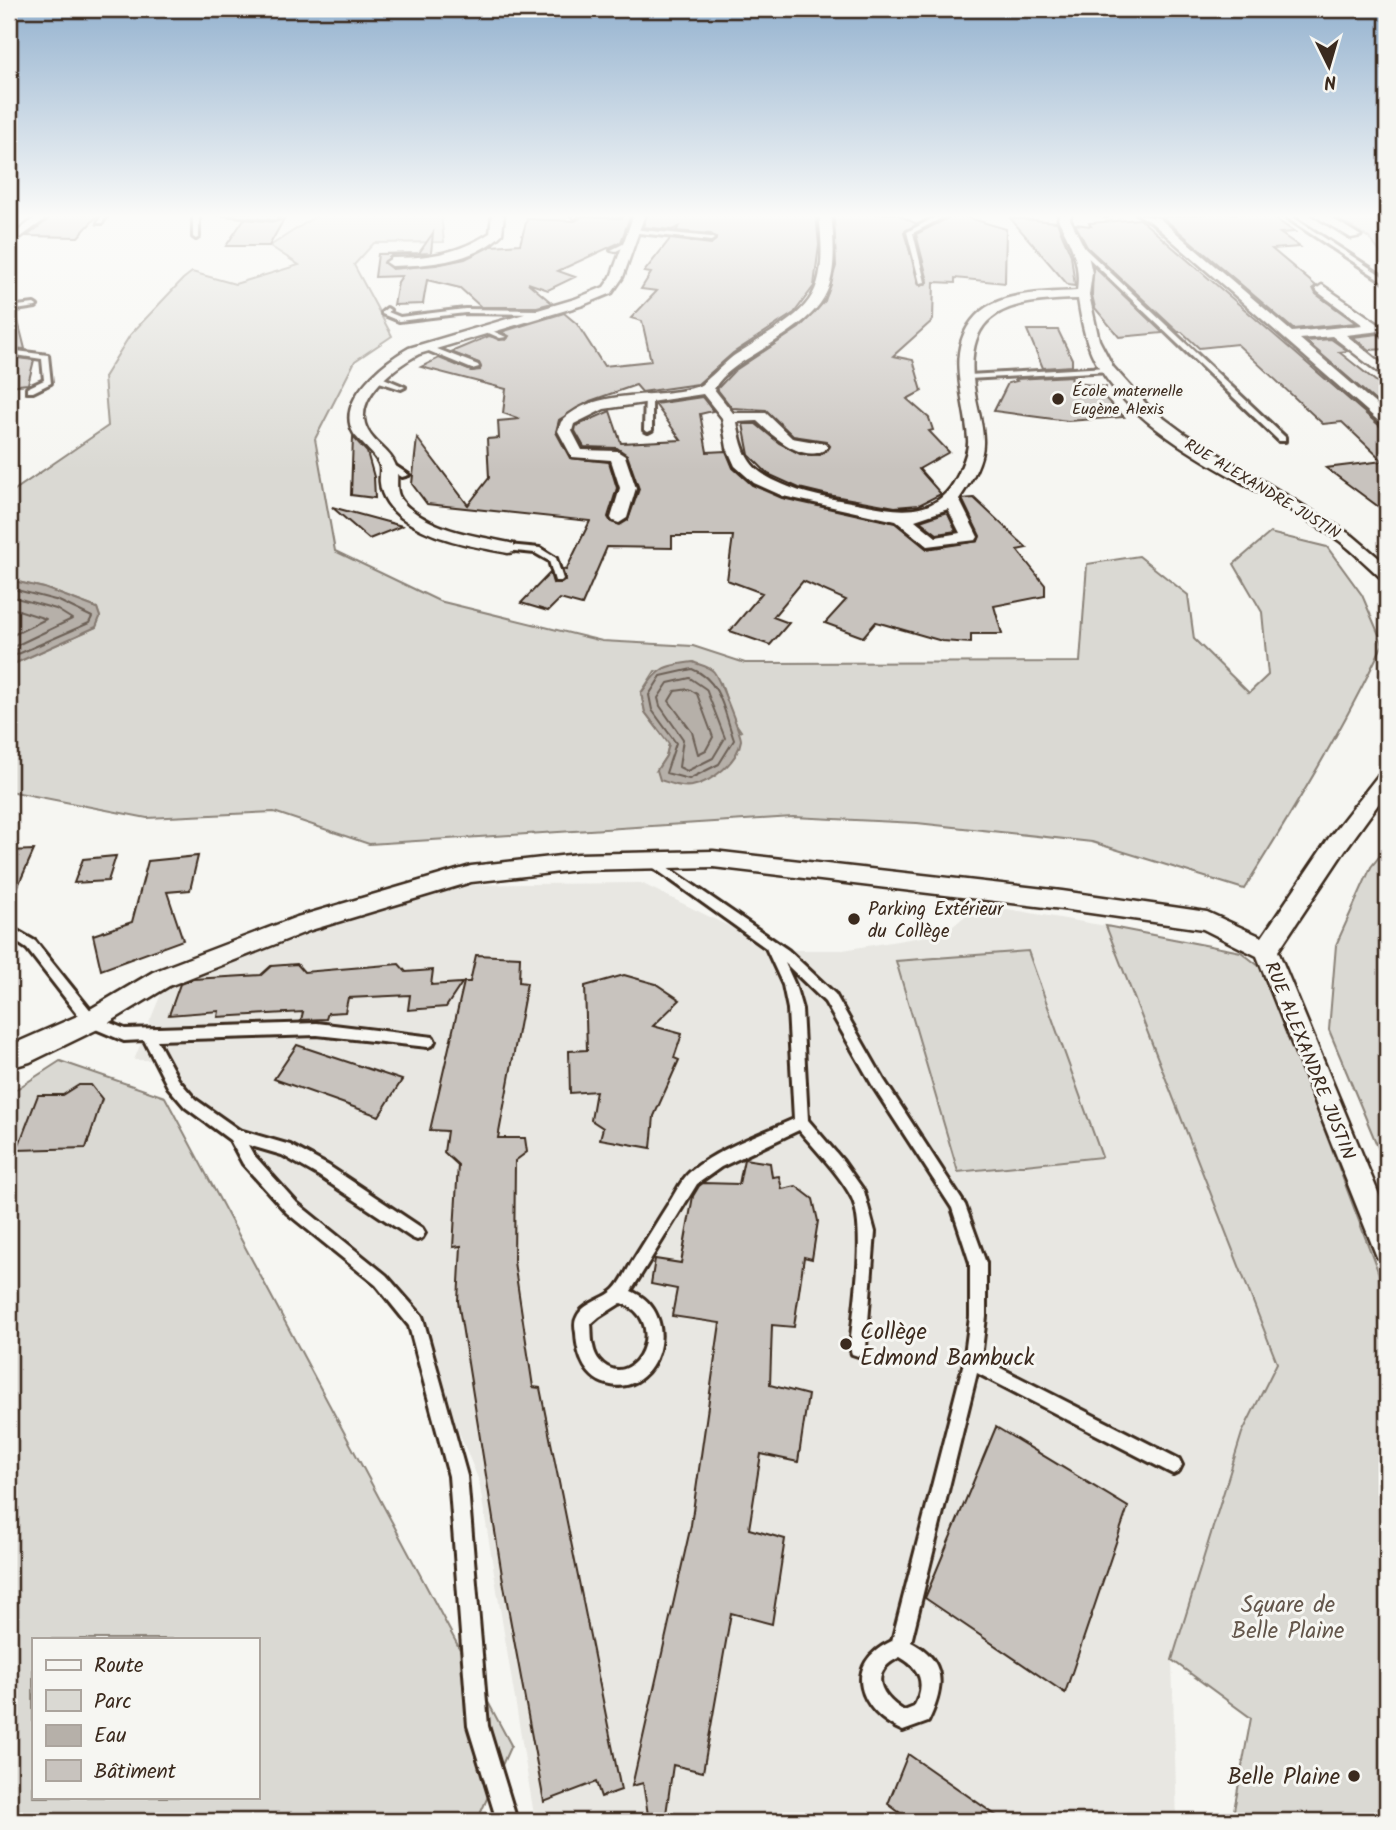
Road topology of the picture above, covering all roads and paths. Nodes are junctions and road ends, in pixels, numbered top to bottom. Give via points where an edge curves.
1 (585, 299) edge
2 (819, 299) edge
3 (1020, 299) edge
4 (1084, 299) edge
5 (1135, 299) edge
6 (1245, 299) edge
7 (1337, 299) edge
8 (34, 306) dead end
9 (9, 309) edge
10 (387, 310) dead end
11 (537, 312) junction
12 (484, 329) junction
13 (1335, 332) junction
14 (1287, 336) junction
15 (502, 337) dead end
16 (427, 347) junction
17 (9, 352) edge
18 (475, 367) dead end
19 (1377, 367) dead end
20 (1107, 369) junction
21 (968, 377) junction
22 (376, 378) junction
23 (401, 387) dead end
24 (707, 389) junction
25 (30, 390) dead end
26 (648, 396) junction
27 (729, 418) junction
28 (1387, 421) edge
29 (648, 430) dead end
30 (1282, 439) dead end
31 (821, 447) dead end
32 (388, 465) junction
33 (405, 475) dead end
34 (950, 498) junction
35 (901, 517) junction
36 (619, 518) dead end
37 (508, 548) joint
38 (1387, 574) edge
39 (558, 579) dead end
40 (1387, 778) edge
41 (651, 860) junction
42 (9, 931) edge
43 (771, 946) junction
44 (1266, 950) junction
45 (91, 1021) junction
46 (148, 1035) junction
47 (428, 1041) dead end
48 (9, 1057) edge
49 (801, 1122) junction
50 (235, 1135) junction
51 (417, 1233) dead end
52 (1387, 1247) edge
53 (620, 1294) junction
54 (858, 1348) dead end
55 (972, 1362) junction
56 (1172, 1465) dead end
57 (900, 1647) dead end
58 (507, 1821) edge

1 - 11 street
2 - 24 street via 798,322 717,372
3 - 21 street via 990,310 973,328 965,349
4 - 20 street, RUE ALEXANDRE JUSTIN via 1092,340
5 - 30 lane
6 - 14 street
7 - 13 street via 1375,327
8 - 9 lane
10 - 11 lane via 384,313 400,319 465,311
11 - 12 street
12 - 15 lane
12 - 16 street
13 - 14 street
13 - 19 street
14 - 28 street
16 - 18 lane
16 - 22 street via 402,357
17 - 25 lane via 45,357 48,381
20 - 21 lane
20 - 38 street, RUE ALEXANDRE JUSTIN via 1145,411 1180,437 1347,539
21 - 34 street via 976,442 969,466
22 - 23 lane
22 - 32 street via 357,418 360,431
24 - 26 street
24 - 27 street
26 - 29 lane
26 - 36 street via 593,407 565,428 577,454 617,456 628,488
27 - 31 street via 761,416 787,440
27 - 35 street via 738,457 759,480 789,493
32 - 33 lane
32 - 37 street via 388,488 411,519
34 - 35 street via 939,508
34 - 35 street via 970,537 933,542
37 - 39 lane via 537,550 553,560
40 - 44 street, RUE ALEXANDRE JUSTIN
41 - 43 lane
41 - 44 street via 727,861 1207,921
41 - 45 street via 485,872 429,885 306,923 160,979
42 - 45 lane via 31,945
43 - 49 lane via 795,1009
43 - 55 lane via 830,998 879,1084 958,1205 978,1263
44 - 52 street, RUE ALEXANDRE JUSTIN
45 - 46 lane via 124,1035
45 - 48 street
46 - 47 lane via 317,1029
46 - 50 lane via 181,1093
49 - 53 lane via 716,1162 692,1179
49 - 54 lane via 859,1196 867,1232
50 - 51 lane via 285,1150 324,1171
50 - 58 lane via 248,1159 292,1208 381,1280 416,1322 458,1476 478,1726
53 - 53 lane via 583,1321 585,1355 593,1368 609,1379 638,1372 654,1342 649,1312 639,1301
55 - 56 lane
55 - 57 lane

